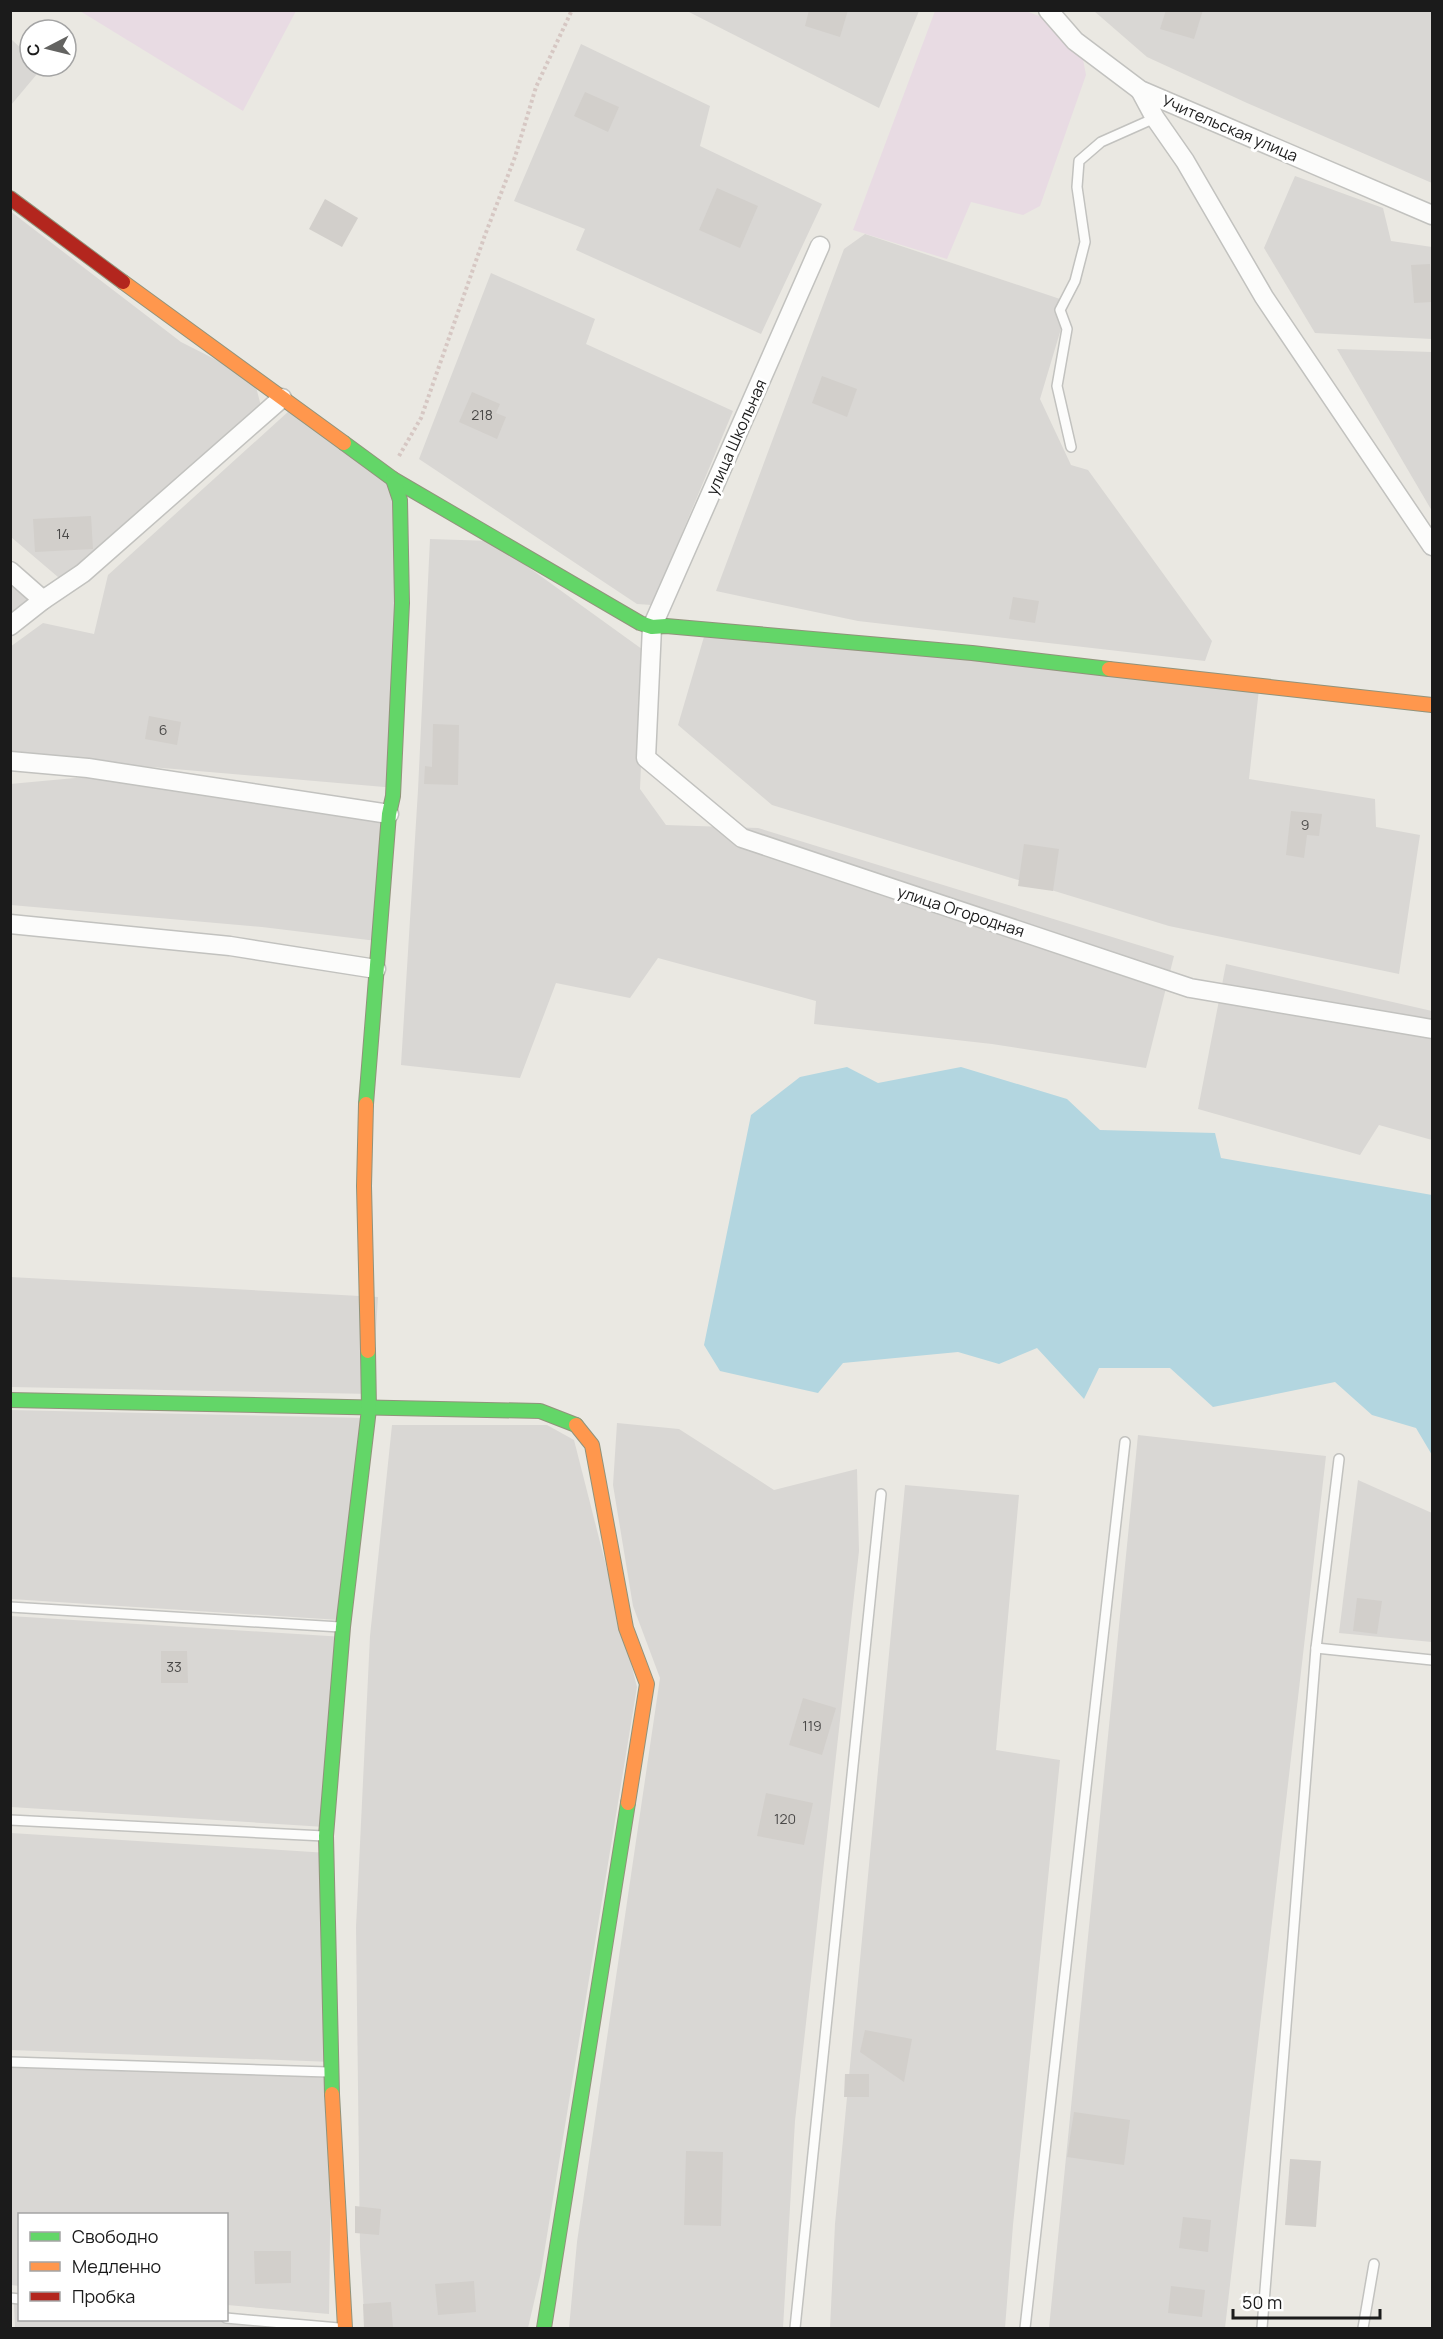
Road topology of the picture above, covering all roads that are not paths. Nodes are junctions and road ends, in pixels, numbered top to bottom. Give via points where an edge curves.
1 (1048, 10) edge
2 (1140, 90) junction
3 (1155, 118) junction
4 (10, 198) edge
5 (1432, 215) edge
6 (820, 246) dead end
7 (282, 398) junction
8 (1071, 447) dead end
9 (393, 479) junction
10 (1432, 546) edge
11 (10, 571) edge
12 (43, 600) junction
13 (10, 626) edge
14 (652, 627) junction
15 (1432, 705) edge
16 (10, 761) edge
17 (389, 814) junction
18 (10, 924) edge
19 (376, 969) junction
20 (1432, 1029) edge
21 (10, 1400) edge
22 (369, 1409) junction
23 (1125, 1442) dead end
24 (1339, 1459) dead end
25 (881, 1494) dead end
26 (10, 1607) edge
27 (343, 1627) junction
28 (1316, 1648) junction
29 (1432, 1660) edge
30 (10, 1820) edge
31 (326, 1836) junction
32 (10, 2062) edge
33 (330, 2072) junction
34 (1374, 2264) dead end
35 (228, 2318) edge
36 (339, 2328) edge
37 (345, 2328) edge
38 (544, 2328) edge
39 (795, 2328) edge
40 (1025, 2328) edge
41 (1262, 2328) edge
42 (1363, 2328) edge

1 - 2 street, Учительская улица via 1075,41
2 - 3 street
2 - 5 street, Учительская улица
3 - 8 lane via 1101,142 1079,161 1077,187 1085,242 1075,281 1060,310 1067,329 1057,386
3 - 10 street via 1185,161 1264,297
4 - 7 street
6 - 14 street, улица Школьная
7 - 9 street
7 - 12 street via 83,573
9 - 14 street
9 - 17 street via 400,500 402,603
11 - 12 street
12 - 13 street
14 - 15 street via 972,653
14 - 20 street, улица Огородная via 646,758 742,838 1190,988
16 - 17 street via 88,768
17 - 19 street
18 - 19 street via 230,946
19 - 22 street via 364,1165
21 - 22 street
22 - 27 street
22 - 38 street via 540,1411 577,1425 592,1445 626,1628 646,1684
23 - 40 lane
24 - 28 lane
25 - 39 lane
26 - 27 lane
27 - 31 street
28 - 29 lane
28 - 41 lane
30 - 31 lane
31 - 33 street
32 - 33 lane
33 - 37 street
34 - 42 lane
35 - 36 lane

